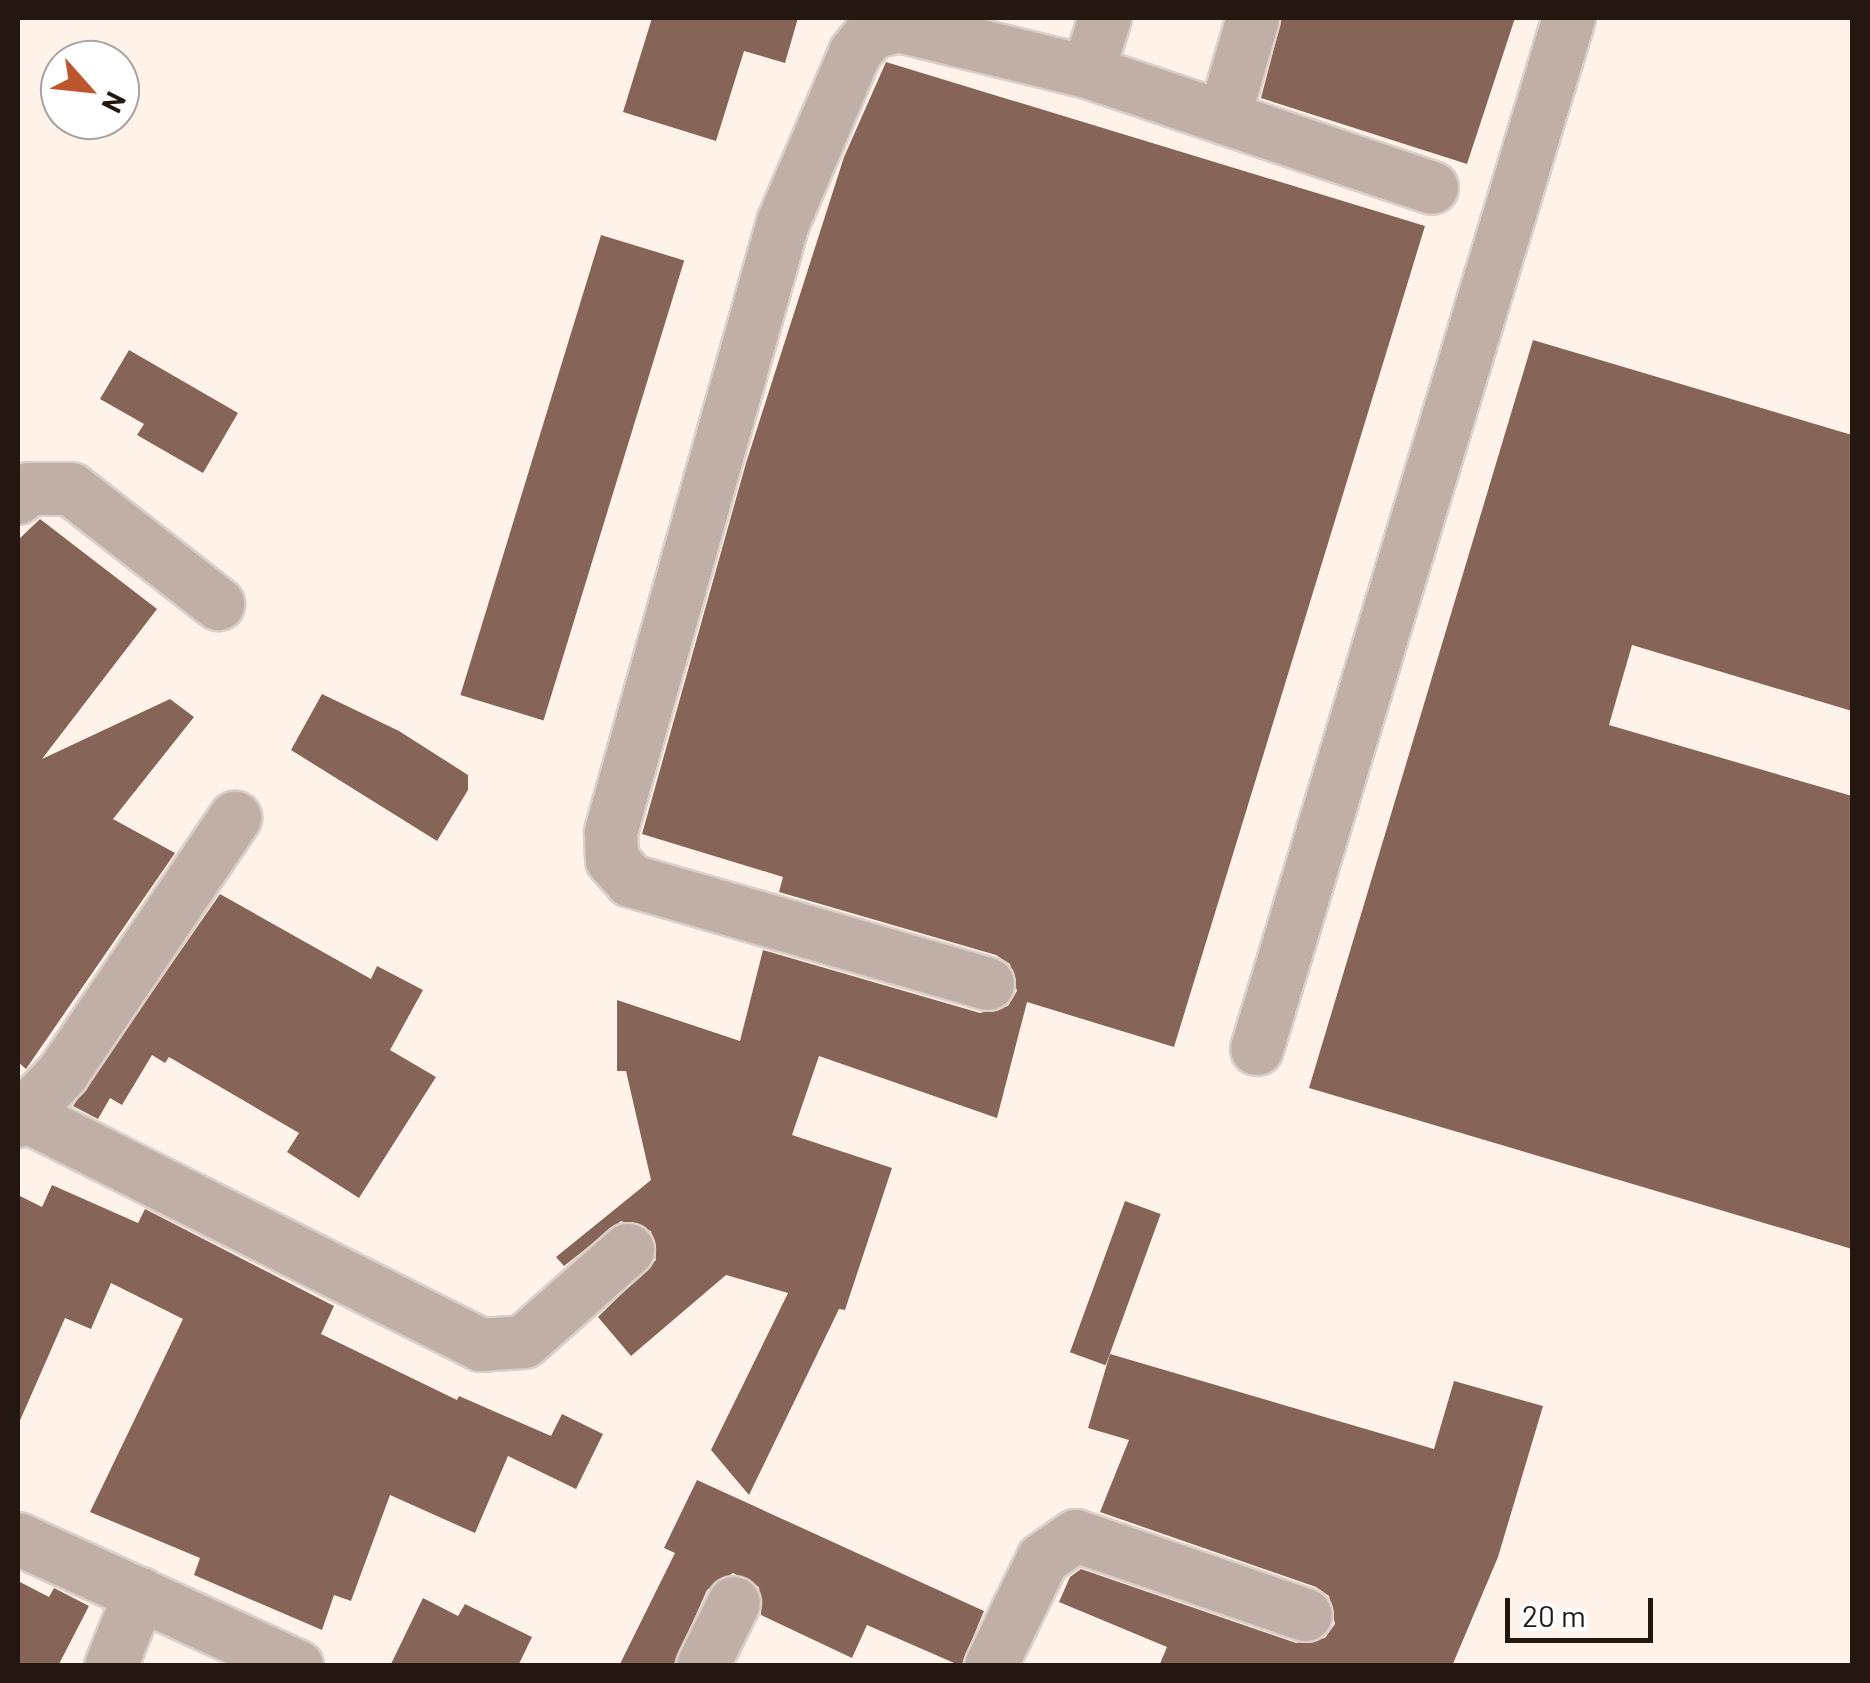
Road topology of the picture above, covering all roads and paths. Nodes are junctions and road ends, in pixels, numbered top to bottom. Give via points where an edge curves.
1 (1104, 18) edge
2 (1254, 18) edge
3 (1569, 18) edge
4 (1088, 72) junction
5 (1224, 118) junction
6 (1432, 188) dead end
7 (18, 498) edge
8 (218, 604) dead end
9 (234, 818) dead end
10 (988, 984) dead end
11 (1257, 1049) dead end
12 (19, 1115) edge
13 (628, 1250) dead end
14 (18, 1539) edge
15 (140, 1594) junction
16 (734, 1603) dead end
17 (1306, 1615) dead end
18 (111, 1666) edge
19 (297, 1666) edge
20 (703, 1666) edge
21 (991, 1666) edge

1 - 4 street
2 - 5 street
3 - 11 street
4 - 5 street
4 - 10 street via 898,26 871,33 854,53 783,222 611,832 612,860 631,881
5 - 6 street
7 - 8 street via 29,489 71,488
9 - 12 street via 64,1073
12 - 13 street via 482,1345 524,1342
14 - 15 street
15 - 18 street
15 - 19 street
16 - 20 street
17 - 21 street via 1076,1536 1043,1559

